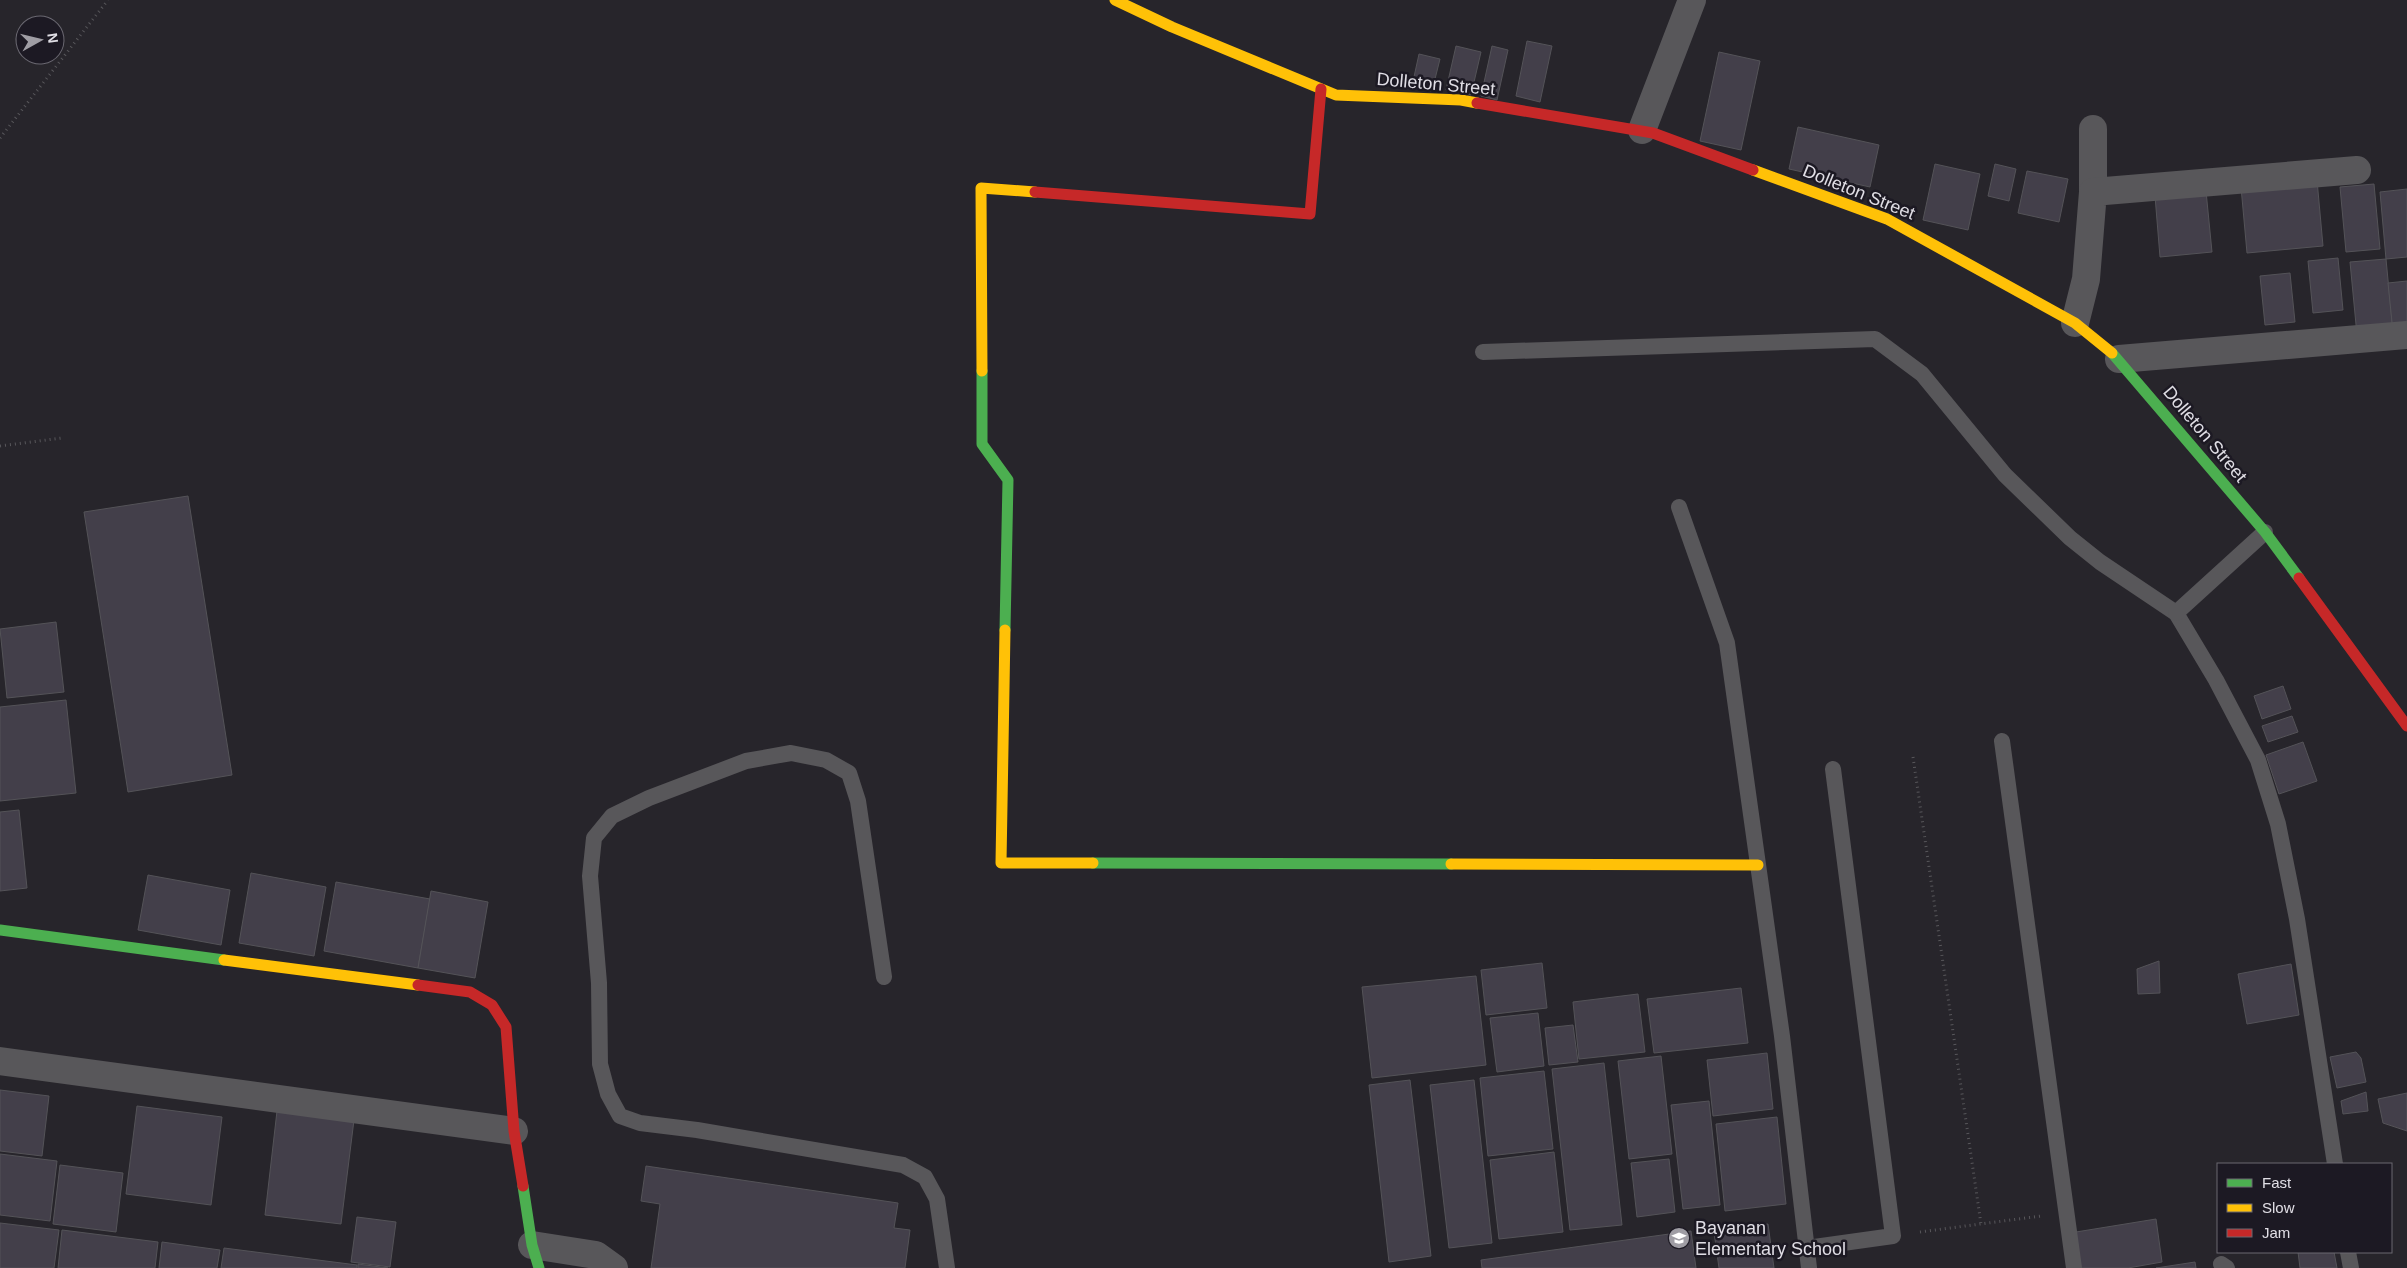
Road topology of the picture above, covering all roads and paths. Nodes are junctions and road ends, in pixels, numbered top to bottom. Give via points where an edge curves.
1 (108, 0) edge
2 (1114, 0) edge
3 (1699, 1) edge
4 (1321, 89) junction
5 (2093, 129) dead end
6 (1642, 130) junction
7 (0, 138) edge
8 (2357, 170) dead end
9 (2093, 192) junction
10 (2075, 323) junction
11 (2407, 335) edge
12 (1483, 352) dead end
13 (2119, 359) junction
14 (62, 438) dead end
15 (0, 446) edge
16 (1679, 508) dead end
17 (2265, 532) junction
18 (2176, 613) junction
19 (2407, 726) edge
20 (2002, 741) dead end
21 (1913, 757) dead end
22 (1833, 769) dead end
23 (1758, 864) junction
24 (0, 930) edge
25 (884, 977) dead end
26 (0, 1061) edge
27 (514, 1131) junction
28 (2335, 1163) edge
29 (2066, 1213) junction
30 (1982, 1224) junction
31 (1893, 1236) junction
32 (1807, 1248) junction
33 (2348, 1253) edge
34 (535, 1256) edge
35 (614, 1268) edge
36 (947, 1268) edge
37 (1810, 1268) edge
38 (2074, 1268) edge
39 (2351, 1268) edge

1 - 7 path
2 - 4 street, Dolleton Street
3 - 6 street
4 - 6 street, Dolleton Street via 1336,95 1461,100
4 - 23 street via 1310,214 980,188 982,444 1008,480 1001,863
5 - 9 street
6 - 10 street, Dolleton Street via 1887,219
8 - 9 street
9 - 10 street via 2086,279
10 - 13 street, Dolleton Street
11 - 13 street
12 - 18 lane via 1874,339 1922,374 2005,475 2070,538
13 - 17 street, Dolleton Street
14 - 15 path
16 - 23 lane via 1727,643
17 - 18 lane
17 - 19 street, Dolleton Street
18 - 28 lane via 2258,760 2278,824 2297,919
20 - 29 lane
21 - 30 path
22 - 31 lane
23 - 32 lane
24 - 27 street via 470,992 492,1005 506,1027
25 - 36 lane via 858,800 849,773 826,760 791,753 746,761 649,798 612,816 594,838 590,876 599,983 600,1064 608,1094 620,1116 640,1123 903,1165 925,1177 937,1199
26 - 27 street
27 - 34 street
29 - 30 path
29 - 38 lane
30 - 31 path
31 - 32 lane
32 - 37 lane
33 - 39 lane
34 - 35 street via 596,1254

